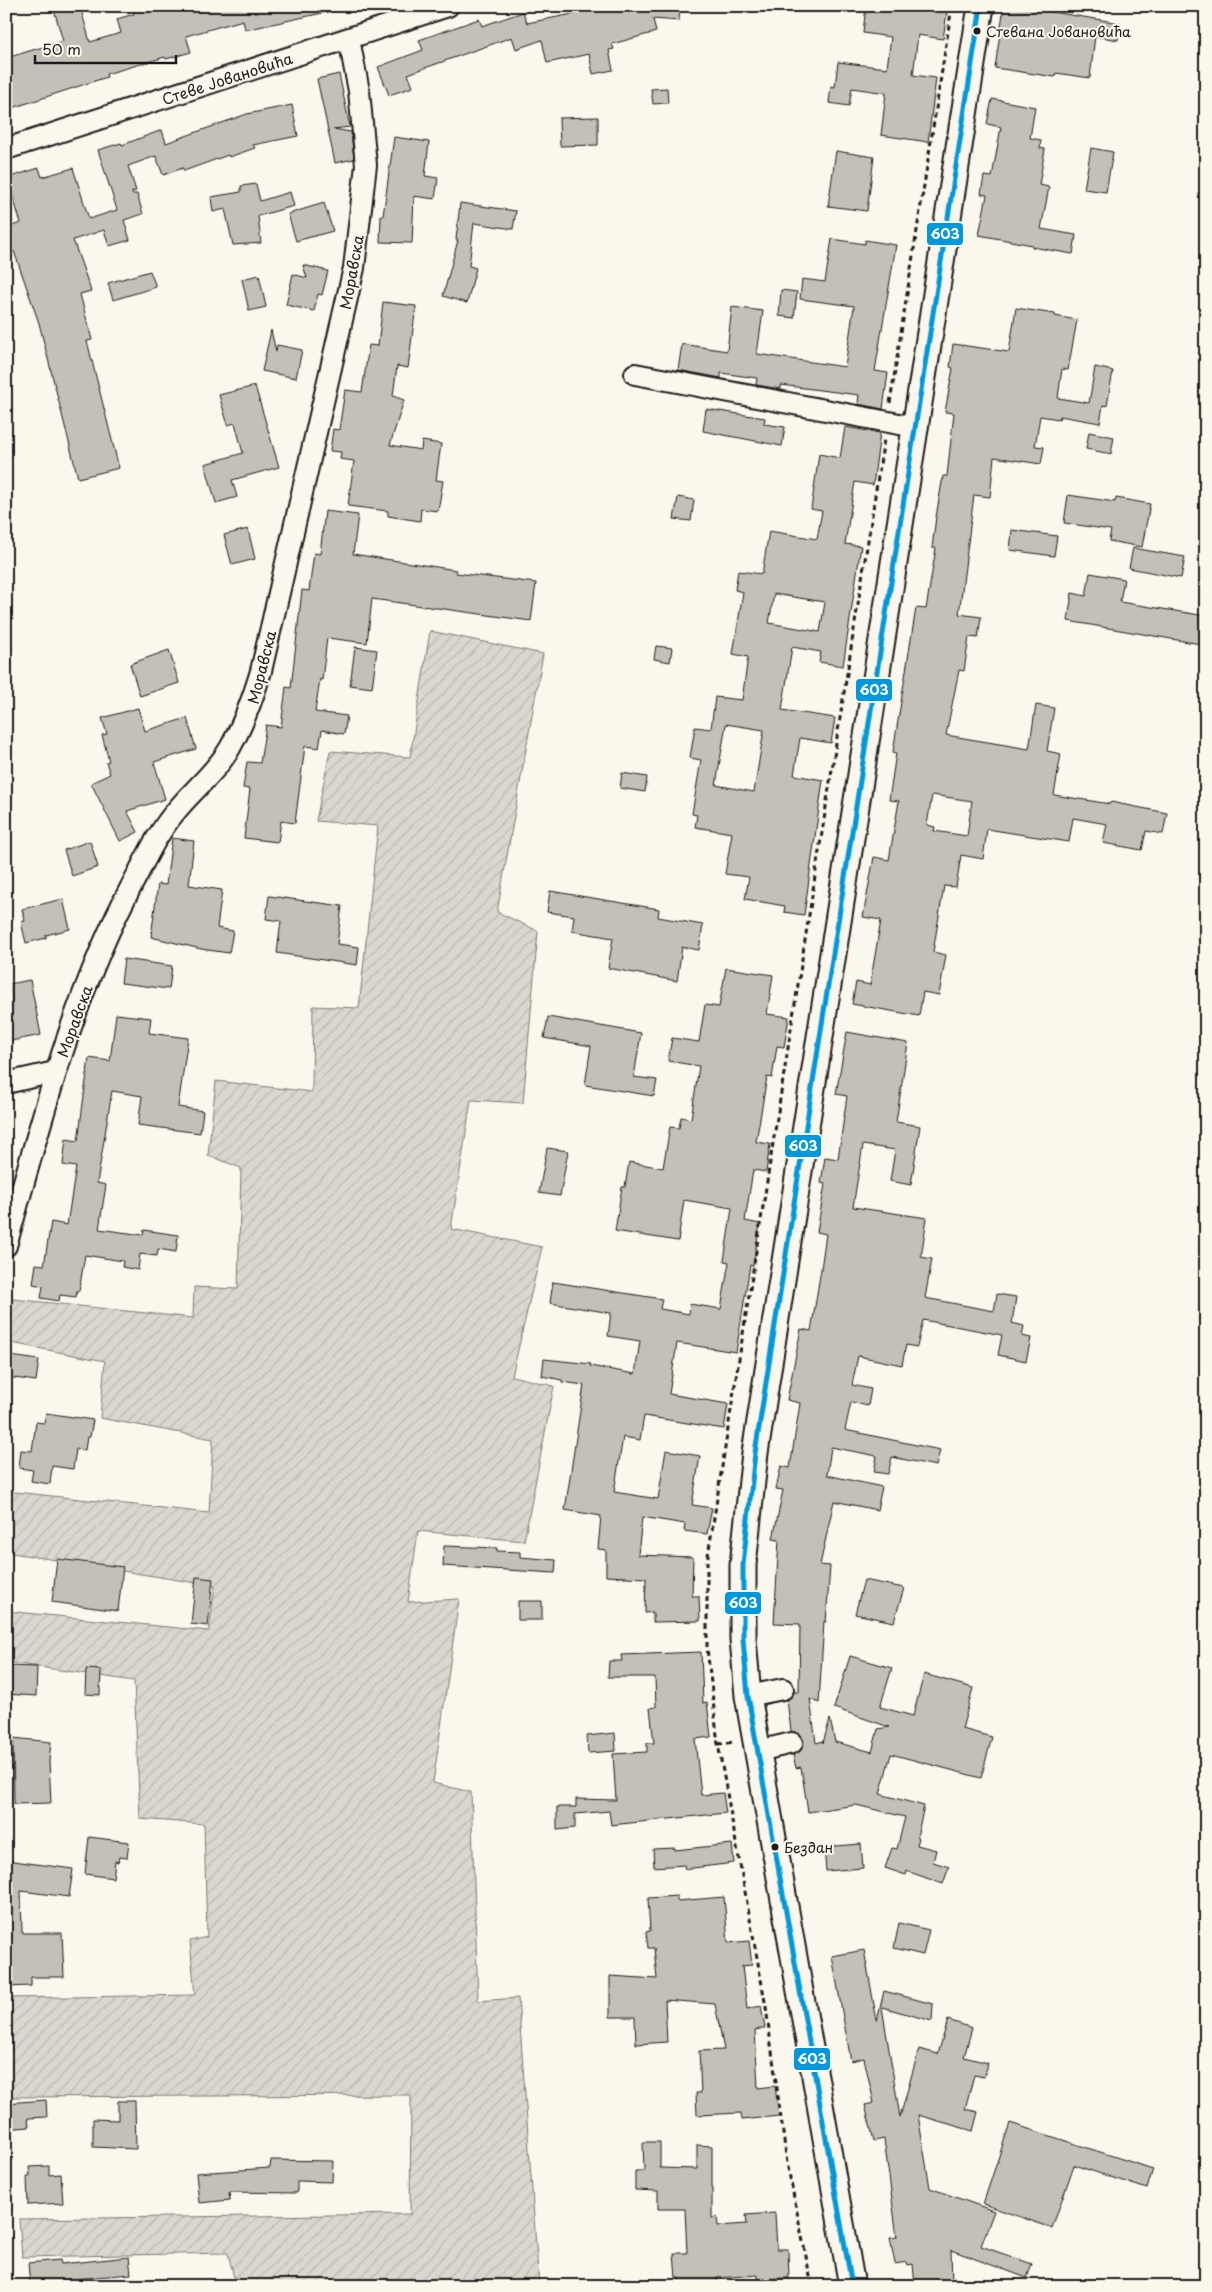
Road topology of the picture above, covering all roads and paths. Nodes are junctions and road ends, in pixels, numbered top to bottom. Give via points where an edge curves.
1 (448, 6) edge
2 (981, 6) edge
3 (349, 39) junction
4 (6, 149) edge
5 (636, 374) dead end
6 (915, 427) junction
7 (55, 1072) junction
8 (6, 1083) edge
9 (6, 1246) edge
10 (783, 1689) dead end
11 (748, 1696) junction
12 (792, 1743) dead end
13 (758, 1751) junction
14 (852, 2286) edge

1 - 3 street, Стеве Јовановића
2 - 6 main road
3 - 4 street, Стеве Јовановића
3 - 7 street, Моравска via 359,91 366,165 354,268 261,671 249,710 229,750 175,812 132,885 81,997
5 - 6 street
6 - 11 main road via 755,1452 743,1565 743,1639
7 - 8 street
7 - 9 street, Моравска
10 - 11 street
11 - 13 main road
12 - 13 street
13 - 14 main road

